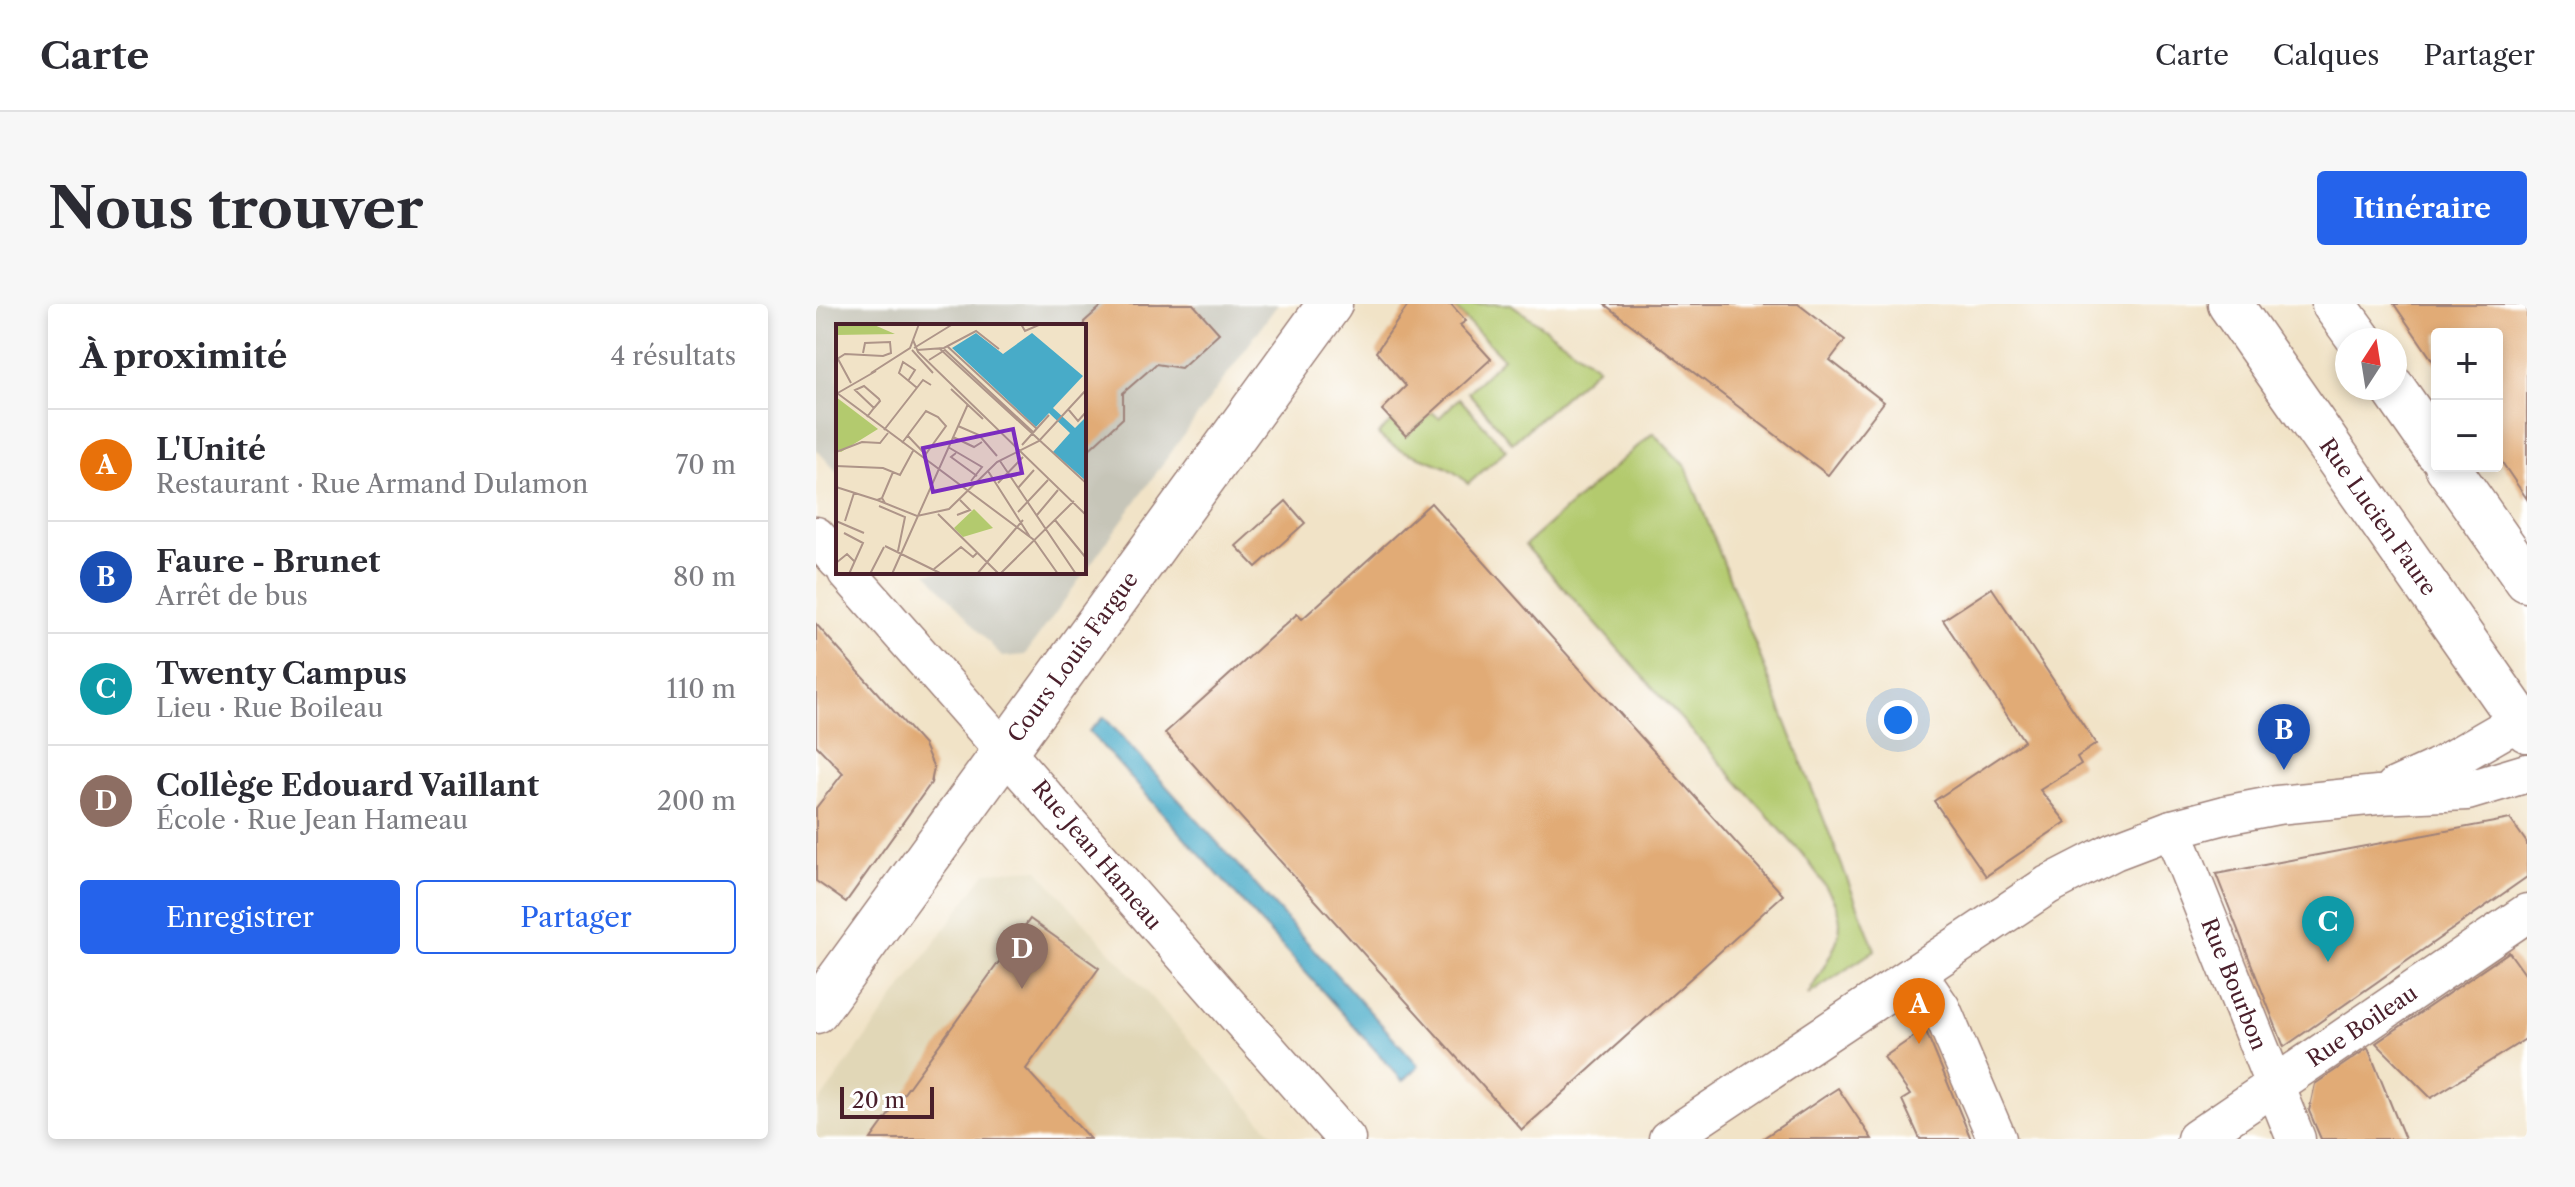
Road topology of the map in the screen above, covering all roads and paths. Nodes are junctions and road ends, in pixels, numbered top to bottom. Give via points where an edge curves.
1 (1330, 304) edge
2 (2230, 304) edge
3 (2334, 304) edge
4 (2351, 328) edge
5 (2401, 400) edge
6 (2431, 442) edge
7 (2451, 472) edge
8 (816, 536) edge
9 (836, 559) edge
10 (849, 574) edge
11 (2527, 580) edge
12 (2525, 722) edge
13 (1006, 750) junction
14 (2527, 773) edge
15 (2378, 795) junction
16 (2172, 829) junction
17 (2527, 913) edge
18 (1917, 973) junction
19 (816, 1011) edge
20 (2275, 1085) junction
21 (1346, 1139) edge
22 (1668, 1139) edge
23 (1997, 1139) edge
24 (2196, 1139) edge
25 (2296, 1139) edge

1 - 13 main road, Cours Louis Fargue
2 - 12 main road, Rue Lucien Faure
3 - 4 main road
5 - 6 main road
7 - 11 main road
8 - 9 street
10 - 13 street, Rue Jean Hameau
12 - 15 street
13 - 19 main road, Cours Louis Fargue
13 - 21 street, Rue Jean Hameau
14 - 15 street via 2467,791
15 - 16 street via 2277,805
16 - 18 street via 2078,868
16 - 20 street, Rue Bourbon
17 - 20 street, Rue Boileau
18 - 22 street
18 - 23 street via 1941,1008
20 - 24 street, Rue Boileau
20 - 25 street, Rue Bourbon

